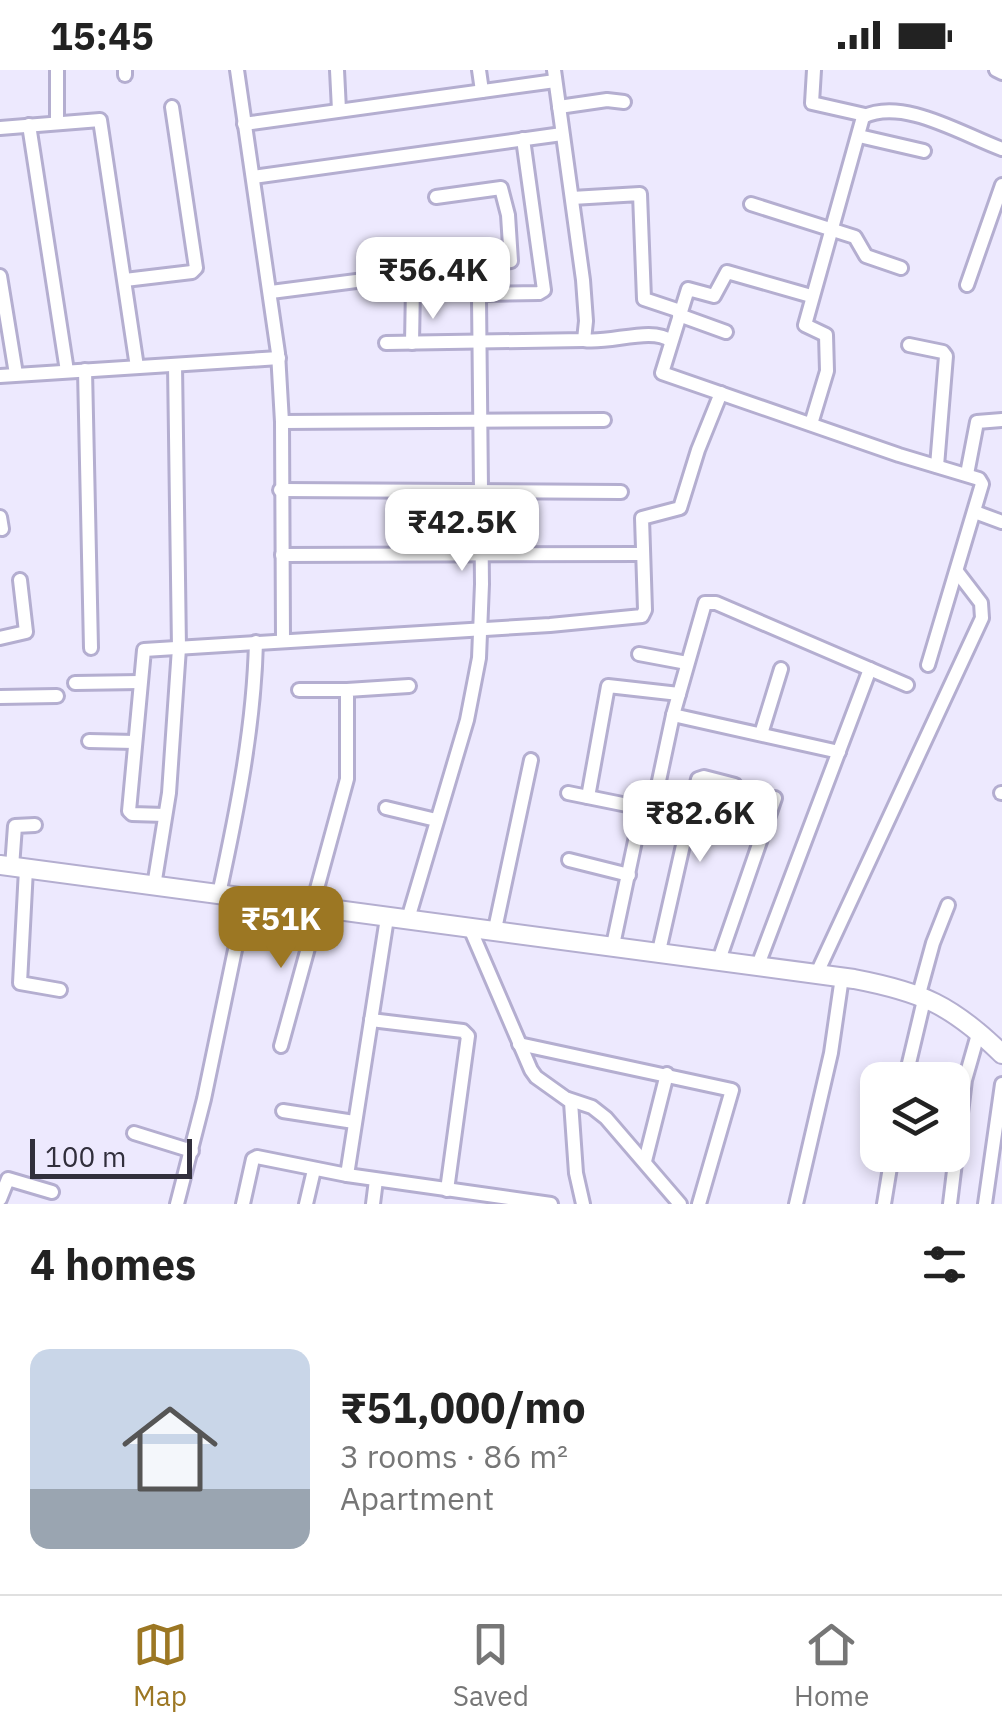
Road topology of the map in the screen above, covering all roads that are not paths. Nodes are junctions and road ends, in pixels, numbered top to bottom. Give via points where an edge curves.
1 (57, 70) edge
2 (237, 70) edge
3 (337, 70) edge
4 (480, 70) edge
5 (814, 70) edge
6 (555, 76) edge
7 (482, 91) junction
8 (624, 102) dead end
9 (172, 107) dead end
10 (558, 107) junction
11 (339, 110) junction
12 (865, 115) junction
13 (57, 122) junction
14 (244, 124) junction
15 (29, 125) junction
16 (0, 128) edge
17 (562, 134) junction
18 (859, 136) junction
19 (523, 139) junction
20 (1002, 149) edge
21 (924, 151) dead end
22 (253, 177) junction
23 (1002, 185) edge
24 (436, 197) dead end
25 (572, 198) junction
26 (752, 204) dead end
27 (832, 229) junction
28 (901, 268) dead end
29 (0, 276) edge
30 (126, 280) junction
31 (966, 285) dead end
32 (392, 288) dead end
33 (272, 292) junction
34 (812, 296) junction
35 (679, 313) junction
36 (726, 332) dead end
37 (584, 340) junction
38 (670, 341) junction
39 (386, 343) dead end
40 (412, 343) junction
41 (480, 343) junction
42 (909, 345) dead end
43 (278, 358) junction
44 (174, 365) junction
45 (137, 366) junction
46 (86, 370) junction
47 (67, 371) junction
48 (16, 374) junction
49 (0, 376) edge
50 (721, 394) junction
51 (480, 420) junction
52 (604, 420) dead end
53 (1002, 420) edge
54 (282, 422) junction
55 (811, 424) junction
56 (937, 466) junction
57 (967, 474) junction
58 (280, 490) junction
59 (480, 491) junction
60 (621, 492) dead end
61 (976, 512) junction
62 (1002, 522) edge
63 (481, 552) junction
64 (641, 554) junction
65 (282, 555) junction
66 (958, 573) junction
67 (20, 580) dead end
68 (480, 628) junction
69 (0, 638) edge
70 (283, 640) junction
71 (256, 642) junction
72 (91, 648) dead end
73 (179, 648) junction
74 (639, 654) dead end
75 (687, 663) junction
76 (928, 666) dead end
77 (781, 669) dead end
78 (870, 669) junction
79 (140, 682) junction
80 (75, 684) dead end
81 (907, 685) dead end
82 (409, 686) dead end
83 (299, 690) dead end
84 (346, 690) junction
85 (679, 694) junction
86 (57, 696) dead end
87 (0, 697) edge
88 (674, 715) junction
89 (761, 734) junction
90 (88, 741) dead end
91 (134, 742) junction
92 (839, 752) junction
93 (531, 760) dead end
94 (735, 785) dead end
95 (568, 792) dead end
96 (588, 796) junction
97 (776, 798) dead end
98 (386, 808) dead end
99 (642, 808) junction
100 (166, 815) junction
101 (436, 820) junction
102 (35, 824) dead end
103 (569, 860) dead end
104 (13, 863) edge
105 (629, 875) junction
106 (155, 880) junction
107 (221, 886) junction
108 (246, 897) junction
109 (315, 902) junction
110 (948, 904) dead end
111 (410, 913) junction
112 (387, 918) junction
113 (496, 923) junction
114 (469, 926) junction
115 (614, 940) junction
116 (660, 945) junction
117 (721, 956) junction
118 (759, 960) junction
119 (819, 969) junction
120 (842, 977) junction
121 (60, 990) dead end
122 (922, 990) junction
123 (371, 1020) junction
124 (979, 1032) junction
125 (519, 1044) junction
126 (281, 1046) dead end
127 (1002, 1054) edge
128 (908, 1062) edge
129 (667, 1074) junction
130 (1002, 1084) edge
131 (568, 1099) junction
132 (283, 1111) dead end
133 (354, 1122) junction
134 (134, 1133) dead end
135 (192, 1150) junction
136 (645, 1160) junction
137 (314, 1170) junction
138 (889, 1172) edge
139 (347, 1176) junction
140 (376, 1180) junction
141 (425, 1187) junction
142 (447, 1190) junction
143 (52, 1192) dead end
144 (0, 1199) edge
145 (177, 1204) edge
146 (243, 1204) edge
147 (306, 1204) edge
148 (373, 1204) edge
149 (424, 1204) edge
150 (552, 1204) edge
151 (583, 1204) edge
152 (680, 1204) edge
153 (698, 1204) edge
154 (796, 1204) edge
155 (884, 1204) edge
156 (950, 1204) edge
157 (985, 1204) edge

1 - 13 street
2 - 14 street
3 - 11 street
4 - 7 street
5 - 12 street via 812,103
6 - 7 street
6 - 10 street
7 - 11 street
8 - 10 street
9 - 30 street via 196,268
10 - 17 street
11 - 14 street
12 - 18 street
12 - 20 street via 917,114
13 - 15 street
13 - 30 street via 100,120
14 - 22 street
15 - 16 street
15 - 47 street
17 - 19 street
17 - 25 street
18 - 21 street
18 - 27 street
19 - 22 street
19 - 41 street via 544,290 480,296
22 - 33 street
23 - 31 street
24 - 33 street via 501,188 512,260
25 - 35 street via 640,194 644,300
25 - 37 street
26 - 27 street
27 - 28 street via 858,238 866,256
27 - 34 street
29 - 48 street
30 - 45 street
32 - 40 street via 413,286
33 - 43 street
34 - 35 street via 727,272 714,296 688,290
34 - 55 street via 805,327 826,336 827,367
35 - 36 street
35 - 38 street
37 - 38 street via 610,342 634,334
37 - 41 street
38 - 50 street via 662,373
39 - 40 street
40 - 41 street
41 - 51 street
42 - 56 street via 946,356
43 - 44 street
43 - 54 street
44 - 45 street
44 - 73 street
45 - 46 street
46 - 47 street
46 - 72 street
47 - 48 street
48 - 49 street
50 - 55 street
50 - 64 street via 680,508 642,518
51 - 52 street
51 - 54 street
51 - 59 street
53 - 57 street via 977,422
54 - 58 street
55 - 56 street
56 - 57 street
57 - 61 street via 982,484
58 - 59 street
58 - 65 street
59 - 60 street
59 - 63 street
61 - 62 street
61 - 66 street
63 - 64 street
63 - 65 street
63 - 68 street
64 - 68 street via 642,616
65 - 70 street
66 - 76 street
66 - 119 street via 981,603 982,618
67 - 69 street via 26,632
68 - 70 street
68 - 101 street via 472,698
70 - 71 street
71 - 73 street
71 - 107 street via 254,695
73 - 79 street via 143,650
73 - 100 street
74 - 75 street
75 - 78 street via 708,602
75 - 85 street
77 - 89 street
78 - 81 street
78 - 92 street
79 - 80 street
79 - 91 street
82 - 84 street
83 - 84 street
84 - 109 street via 348,778
85 - 88 street
85 - 96 street via 608,686
86 - 87 street
88 - 89 street
88 - 99 street via 652,810
89 - 92 street
90 - 91 street
91 - 100 street via 129,812
92 - 118 street
93 - 113 street
94 - 116 street via 698,779
95 - 96 street
96 - 99 street
97 - 117 street
98 - 101 street
99 - 105 street
100 - 106 street
101 - 111 street
102 - 104 street via 15,826
103 - 105 street
104 - 106 street
104 - 121 street via 20,982
105 - 115 street
106 - 107 street
107 - 108 street
108 - 109 street
108 - 135 street
109 - 112 street
109 - 126 street
110 - 122 street
111 - 112 street
111 - 114 street
112 - 123 street
113 - 114 street
113 - 115 street
114 - 125 street
115 - 116 street
116 - 117 street
117 - 118 street
118 - 119 street
119 - 120 street
120 - 122 street
120 - 154 street
122 - 124 street
122 - 128 street
123 - 133 street
123 - 142 street via 468,1036
124 - 127 street
124 - 156 street
125 - 129 street
125 - 131 street via 536,1077
129 - 136 street
129 - 153 street via 733,1092
130 - 157 street
131 - 136 street via 598,1111
131 - 151 street
132 - 133 street
133 - 139 street
134 - 135 street
135 - 145 street
136 - 152 street
137 - 139 street
137 - 146 street via 254,1158
137 - 147 street
138 - 155 street
139 - 140 street
140 - 141 street
140 - 148 street
141 - 142 street
141 - 149 street
142 - 150 street
143 - 144 street via 8,1179

